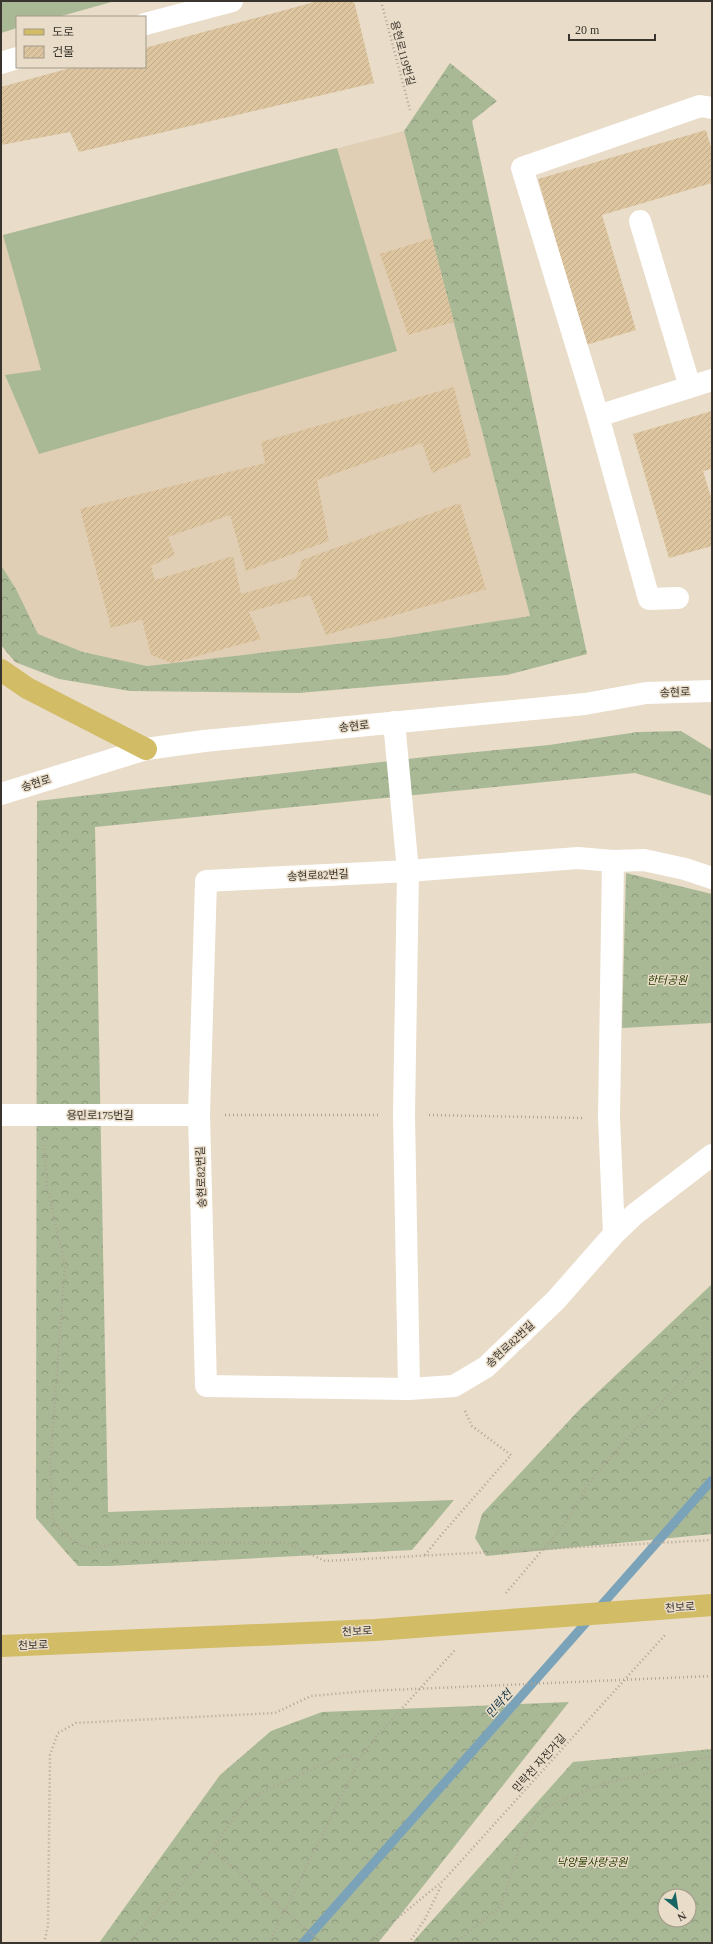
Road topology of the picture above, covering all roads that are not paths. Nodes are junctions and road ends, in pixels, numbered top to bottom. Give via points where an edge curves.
1 (232, 1) edge
2 (146, 24) edge
3 (16, 58) edge
4 (1, 63) edge
5 (712, 108) edge
6 (640, 221) dead end
7 (712, 380) edge
8 (690, 387) junction
9 (598, 416) junction
10 (678, 598) dead end
11 (1, 670) edge
12 (712, 691) edge
13 (394, 722) junction
14 (146, 749) junction
15 (1, 794) edge
16 (613, 861) junction
17 (408, 871) junction
18 (712, 878) edge
19 (1, 1115) edge
20 (199, 1115) junction
21 (712, 1155) edge
22 (614, 1234) junction
23 (410, 1389) junction
24 (712, 1605) edge
25 (1, 1646) edge

1 - 2 street
3 - 4 street
5 - 9 street via 700,106 522,168
6 - 8 street
7 - 8 street
8 - 9 street
9 - 10 street via 648,599
11 - 14 main road via 27,688
12 - 13 street, 송현로 via 646,693 585,704
13 - 14 street, 송현로
13 - 17 street
14 - 15 street, 송현로
16 - 17 street, 송현로82번길 via 578,858
16 - 18 street, 송현로82번길 via 644,860
16 - 22 street via 609,1118
17 - 20 street, 송현로82번길 via 206,881
17 - 23 street via 404,1115
19 - 20 street, 용민로175번길
20 - 23 street, 송현로82번길 via 206,1386
21 - 22 street, 송현로82번길 via 635,1214
22 - 23 street, 송현로82번길 via 556,1300 486,1367 454,1386
24 - 25 main road, 천보로 via 375,1630

